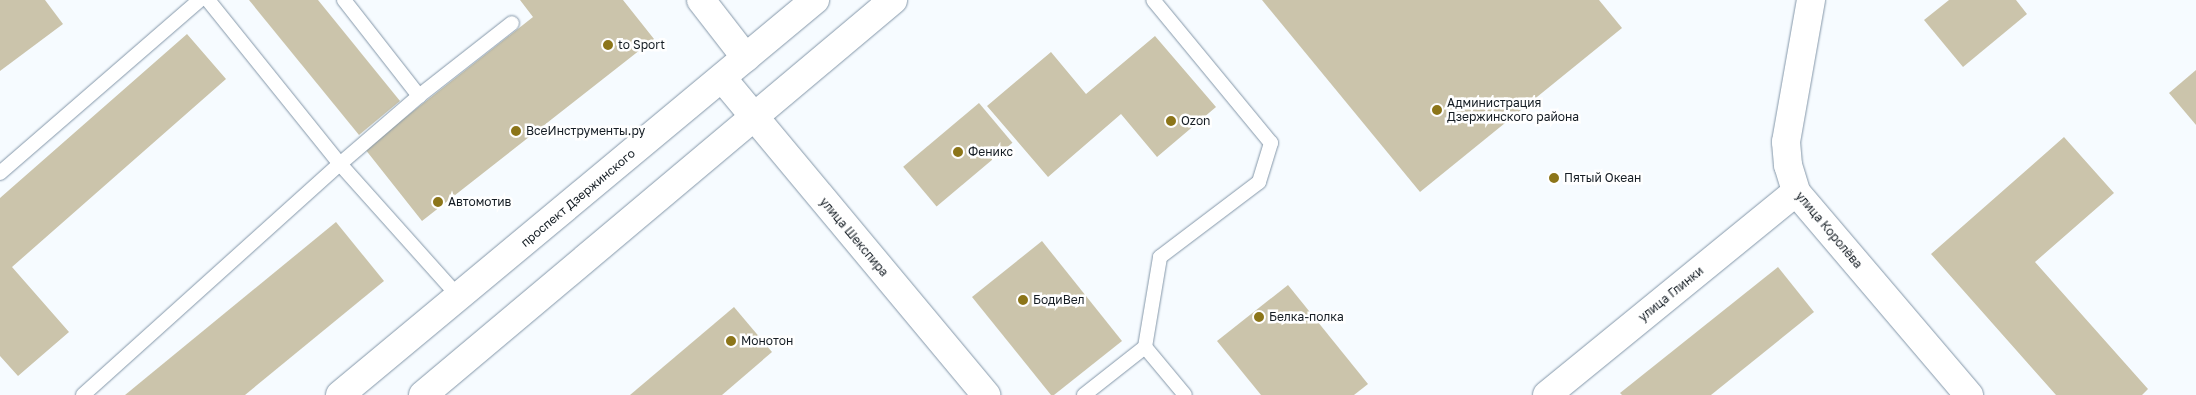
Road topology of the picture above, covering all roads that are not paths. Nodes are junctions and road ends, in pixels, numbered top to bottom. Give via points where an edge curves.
1 (200, 0) edge
2 (208, 0) edge
3 (344, 0) edge
4 (702, 0) edge
5 (815, 0) edge
6 (893, 0) edge
7 (1153, 0) edge
8 (1811, 0) edge
9 (512, 23) dead end
10 (746, 58) junction
11 (722, 78) junction
12 (419, 96) junction
13 (754, 116) junction
14 (340, 164) junction
15 (0, 173) edge
16 (1796, 192) junction
17 (459, 297) junction
18 (1146, 347) junction
19 (84, 395) edge
20 (340, 395) edge
21 (423, 395) edge
22 (986, 395) edge
23 (1084, 395) edge
24 (1185, 395) edge
25 (1547, 395) edge
26 (1970, 395) edge

1 - 15 lane
2 - 14 lane
3 - 12 lane
4 - 10 street
5 - 10 street, проспект Дзержинского
6 - 13 street
7 - 18 lane via 1271,143 1259,182 1160,258
8 - 16 street, улица Королёва via 1786,142 1788,165
9 - 12 lane
10 - 11 street, проспект Дзержинского
11 - 13 street, улица Шекспира
11 - 17 street, проспект Дзержинского
12 - 14 lane
13 - 21 street
13 - 22 street, улица Шекспира
14 - 17 lane
14 - 19 lane
16 - 25 street, улица Глинки
16 - 26 street, улица Королёва
17 - 20 street, проспект Дзержинского
18 - 23 lane
18 - 24 lane

